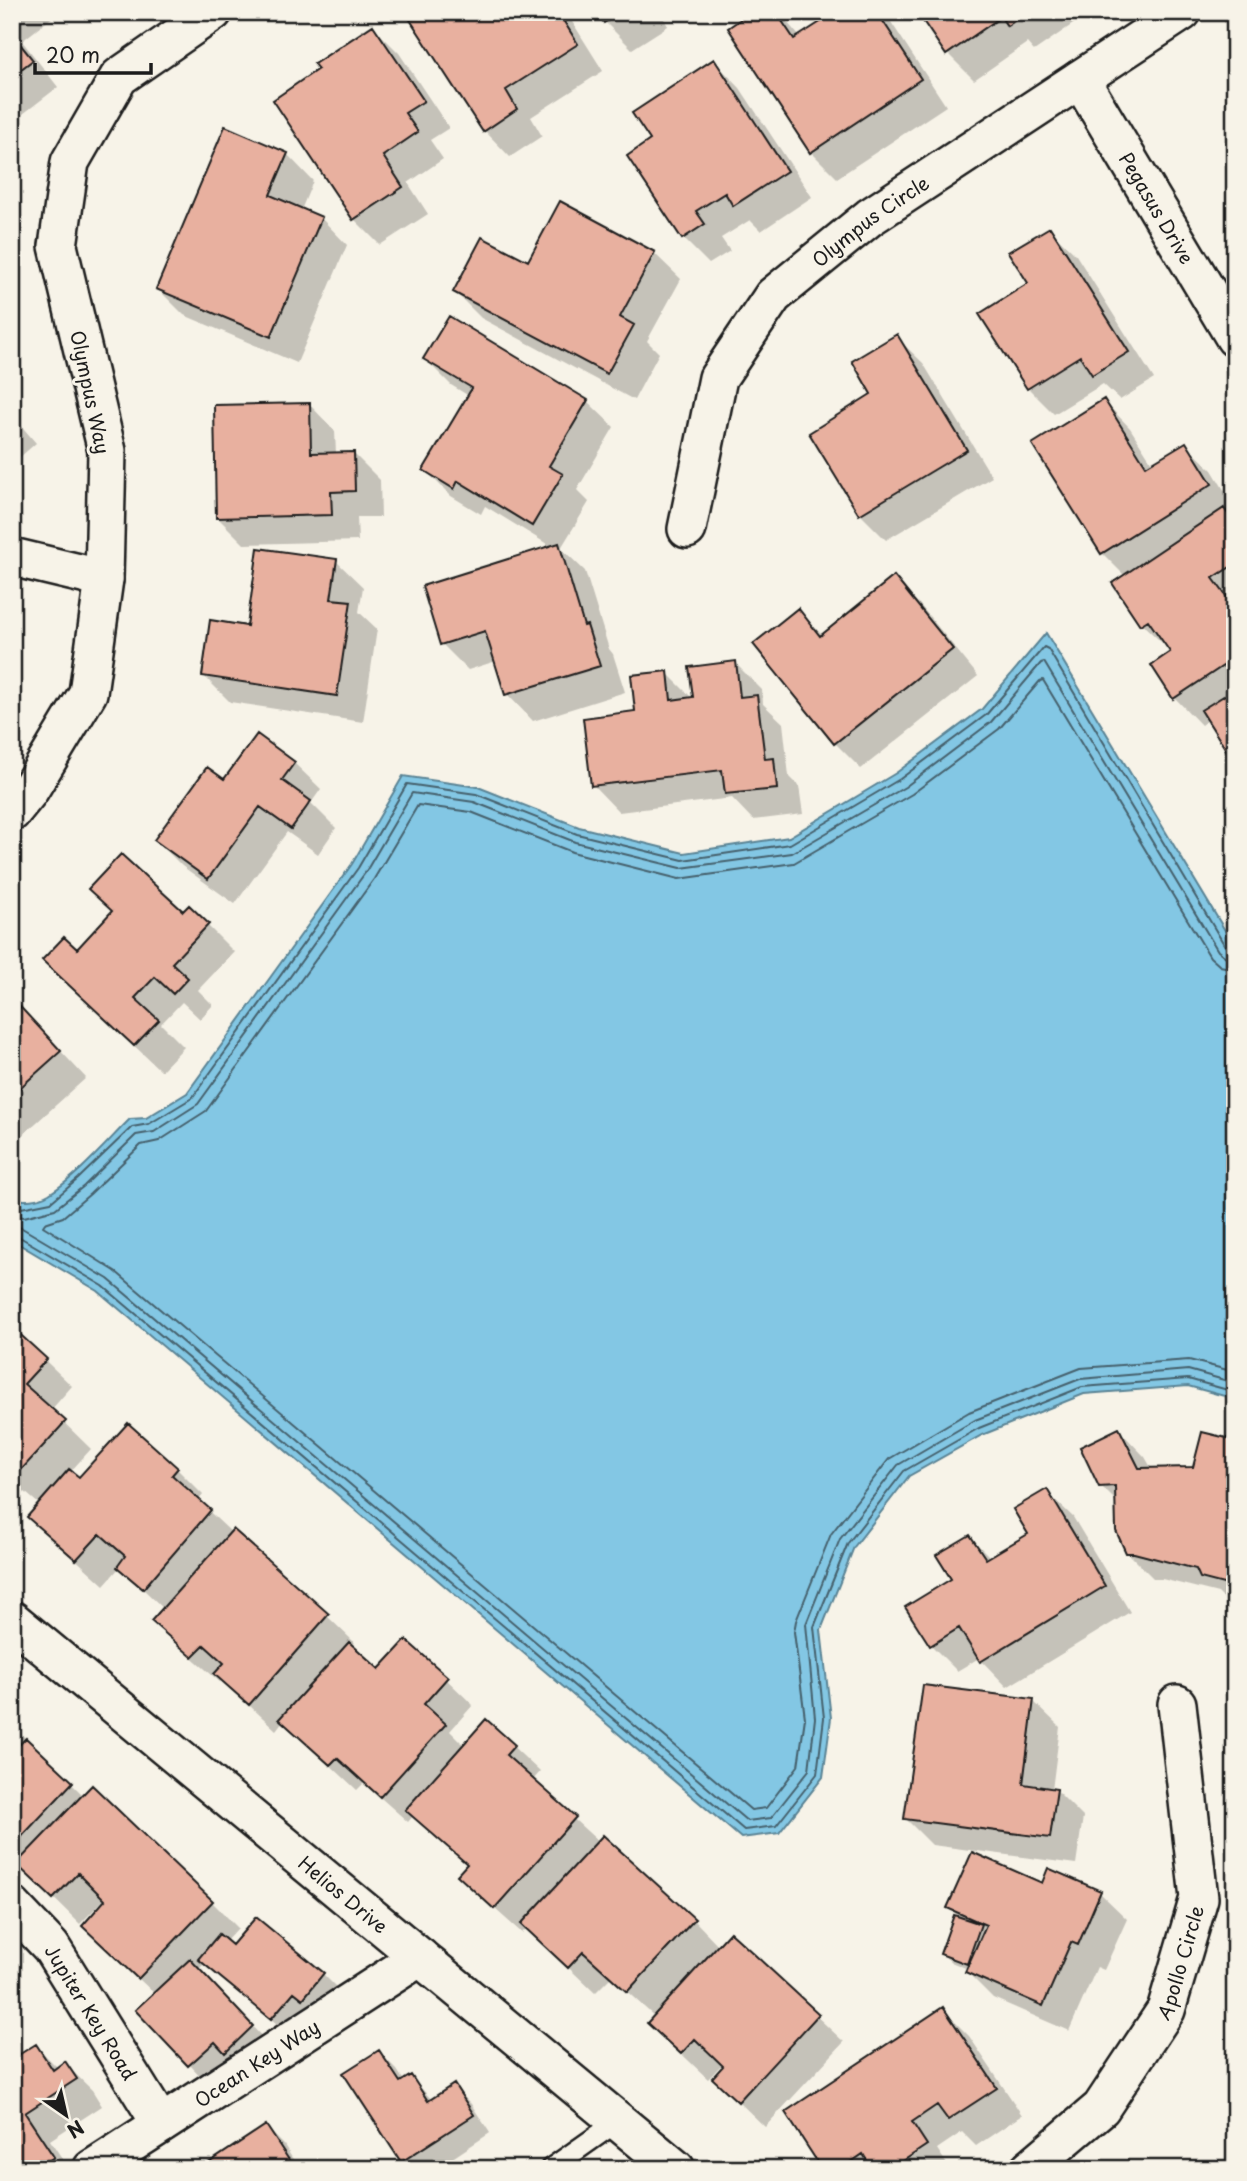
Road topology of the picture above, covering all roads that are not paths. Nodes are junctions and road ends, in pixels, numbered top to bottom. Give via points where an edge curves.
1 (213, 12) edge
2 (1182, 12) edge
3 (1080, 79) junction
4 (1235, 338) edge
5 (687, 529) dead end
6 (12, 557) edge
7 (104, 579) junction
8 (12, 812) edge
9 (12, 1620) edge
10 (1177, 1704) dead end
11 (12, 1906) edge
12 (420, 1957) junction
13 (618, 2121) junction
14 (161, 2124) junction
15 (92, 2169) edge
16 (550, 2169) edge
17 (676, 2169) edge
18 (1029, 2169) edge

1 - 7 street, Olympus Way via 120,77 71,162 58,246 107,451
2 - 3 street, Olympus Circle
3 - 4 street, Pegasus Drive
3 - 5 street, Olympus Circle via 870,217 773,296 718,378
6 - 7 street
7 - 8 street, Olympus Way via 89,693
9 - 12 street, Helios Drive
10 - 18 street, Apollo Circle via 1199,1898 1166,2010 1101,2108
11 - 14 street, Jupiter Key Road via 51,1947
12 - 13 street, Helios Drive
12 - 14 street, Ocean Key Way
13 - 16 lane
13 - 17 street, Helios Drive
14 - 15 street, Ocean Key Way

